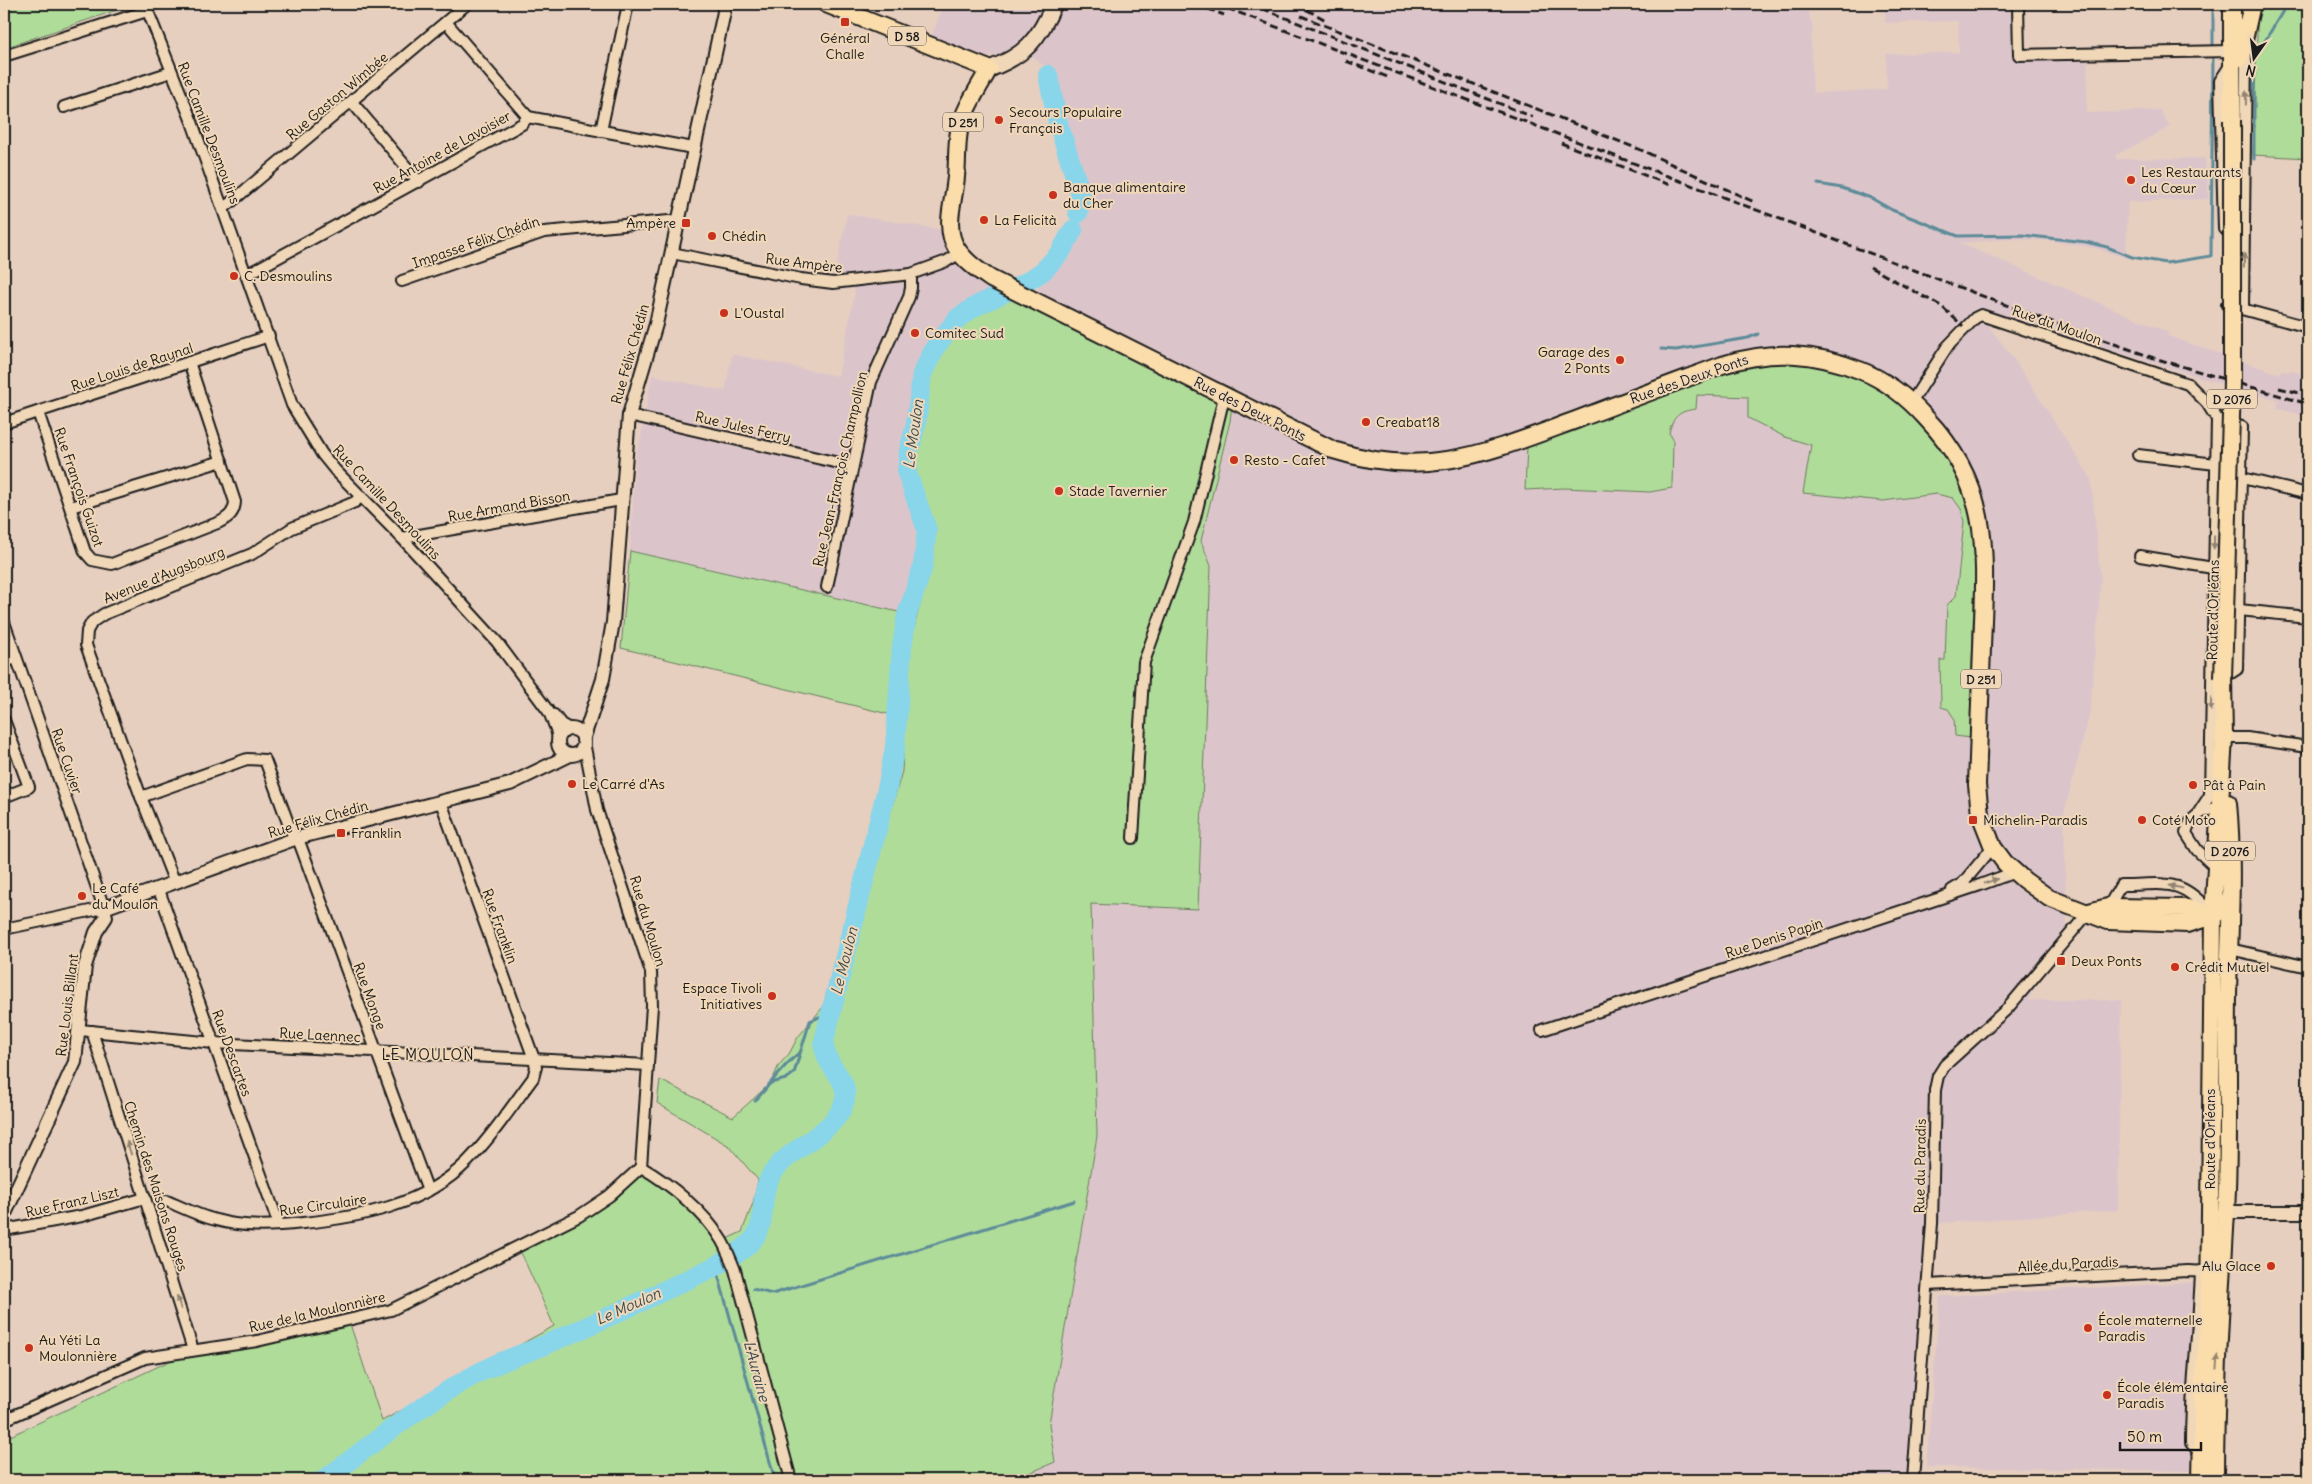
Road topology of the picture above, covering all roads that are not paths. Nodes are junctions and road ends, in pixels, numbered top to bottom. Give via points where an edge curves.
1 (467, 4) edge
2 (628, 4) edge
3 (826, 4) edge
4 (1054, 4) edge
5 (2018, 4) edge
6 (2232, 4) edge
7 (2248, 4) edge
8 (2252, 4) edge
9 (146, 7) edge
10 (726, 7) edge
11 (446, 22) junction
12 (2246, 26) junction
13 (4, 56) edge
14 (2232, 56) junction
15 (989, 69) junction
16 (171, 72) junction
17 (2233, 95) junction
18 (352, 102) junction
19 (64, 107) dead end
20 (528, 117) junction
21 (601, 131) junction
22 (693, 148) junction
23 (419, 182) junction
24 (224, 208) junction
25 (678, 223) junction
26 (672, 253) junction
27 (960, 253) junction
28 (910, 274) junction
29 (246, 275) junction
30 (402, 281) dead end
31 (2243, 309) junction
32 (2308, 327) edge
33 (269, 336) junction
34 (189, 362) junction
35 (1224, 397) junction
36 (1911, 403) junction
37 (38, 412) junction
38 (629, 415) junction
39 (2217, 419) junction
40 (4, 423) edge
41 (2138, 455) dead end
42 (222, 461) junction
43 (2216, 464) junction
44 (852, 466) junction
45 (2242, 478) junction
46 (2308, 494) edge
47 (361, 496) junction
48 (621, 500) junction
49 (71, 507) junction
50 (402, 538) junction
51 (2140, 556) dead end
52 (2213, 568) junction
53 (827, 587) dead end
54 (2239, 610) junction
55 (2308, 617) edge
56 (4, 622) edge
57 (16, 658) junction
58 (4, 662) edge
59 (2223, 678) junction
60 (594, 707) junction
61 (548, 712) junction
62 (4, 720) edge
63 (571, 729) junction
64 (584, 741) junction
65 (558, 743) junction
66 (2224, 745) junction
67 (2308, 747) edge
68 (572, 755) junction
69 (542, 769) junction
70 (589, 777) junction
71 (4, 797) edge
72 (141, 797) junction
73 (441, 802) junction
74 (2219, 807) junction
75 (2199, 812) junction
76 (297, 838) junction
77 (1133, 838) dead end
78 (1993, 847) junction
79 (2216, 868) junction
80 (2019, 876) junction
81 (175, 883) junction
82 (159, 890) junction
83 (2230, 898) junction
84 (1934, 900) junction
85 (2108, 907) junction
86 (104, 908) junction
87 (2089, 912) junction
88 (2213, 916) junction
89 (4, 929) edge
90 (2230, 949) junction
91 (2308, 967) edge
92 (1542, 1030) dead end
93 (86, 1031) junction
94 (214, 1043) junction
95 (376, 1051) junction
96 (2211, 1058) junction
97 (534, 1059) junction
98 (648, 1065) junction
99 (2229, 1094) junction
100 (641, 1168) junction
101 (428, 1191) junction
102 (145, 1198) junction
103 (167, 1201) dead end
104 (2226, 1212) junction
105 (2308, 1212) edge
106 (4, 1216) edge
107 (2210, 1220) junction
108 (279, 1225) junction
109 (4, 1230) edge
110 (2205, 1272) junction
111 (1928, 1285) junction
112 (193, 1350) junction
113 (4, 1420) edge
114 (791, 1480) edge
115 (1913, 1480) edge
116 (2201, 1480) edge
117 (2215, 1480) edge

1 - 11 street, Rue Gaston Wimbée
2 - 21 street
3 - 15 main road, D 58
4 - 15 main road via 1038,36 1028,48 1013,59
5 - 14 street via 2018,55
6 - 14 main road, Route d'Orléans / D 2076
7 - 12 main road, D 2076
8 - 12 main road, Route d'Orléans / D 2076
9 - 13 street
9 - 16 street, Rue Camille Desmoulins
10 - 22 street, Rue Félix Chédin
11 - 18 street, Rue Gaston Wimbée
11 - 20 street
12 - 17 main road, Route d'Orléans / D 2076
31 -> 12 street
14 - 17 main road, Route d'Orléans / D 2076
14 - 31 street via 2220,81 2226,305
15 - 27 main road, D 251 via 967,108 959,131 950,222 952,239
16 - 19 street
16 - 24 street, Rue Camille Desmoulins
17 - 59 main road, Route d'Orléans / D 2076, bridge via 2232,383
18 - 23 street
18 - 24 street, Rue Gaston Wimbée
20 - 21 street, Rue Antoine de Lavoisier
20 - 23 street, Rue Antoine de Lavoisier via 522,124
21 - 22 street, Rue Antoine de Lavoisier
22 - 25 street, Rue Félix Chédin
23 - 29 street, Rue Antoine de Lavoisier
24 - 29 street, Rue Camille Desmoulins
25 - 26 street, Rue Félix Chédin
25 - 30 street, Impasse Félix Chédin via 669,221 544,232
26 - 28 street, Rue Ampère via 833,283
26 - 38 street, Rue Félix Chédin via 656,324
27 - 28 street, Rue Ampère via 941,264
27 - 35 main road, Rue des Deux Ponts / D 251 via 991,279
28 - 44 street, Rue Jean-François Champollion via 909,297 871,382
29 - 33 street, Rue Camille Desmoulins
31 - 32 street
33 - 34 street, Rue Louis de Raynal
33 - 47 street, Rue Camille Desmoulins via 292,405 322,454
34 - 37 street, Rue Louis de Raynal
34 - 42 street, Rue François Guizot
35 - 36 main road, Rue des Deux Ponts / D 251 via 1333,450 1380,461 1420,464 1480,454 1754,356 1798,354 1827,359 1869,374
35 - 77 street via 1194,522 1144,662
36 - 39 street, Rue du Moulon via 1947,347 1981,315 2188,384 2207,402
36 - 78 main road, Rue des Deux Ponts / D 251 via 1954,452 1969,482 1980,516 1985,568 1977,785 1980,814
37 - 40 street, Rue Louis de Raynal
37 - 49 street, Rue François Guizot
38 - 44 street, Rue Jules Ferry
38 - 48 street, Rue Félix Chédin
39 - 43 street, Route d'Orléans
39 - 45 street, Route d'Orléans via 2242,427
41 - 43 street
42 - 49 street
42 - 49 street, Rue François Guizot via 235,502 229,517 112,564 92,560 85,552
43 -> 52 street, Route d'Orléans
44 - 53 street, Rue Jean-François Champollion
45 - 46 street
45 - 54 street, Route d'Orléans
47 - 50 street, Rue Camille Desmoulins
47 - 72 street, Avenue d'Augsbourg via 342,508 292,528 252,554 104,614 92,622 86,644
48 - 50 street, Rue Armand Bisson
48 - 60 street, Rue Félix Chédin via 613,622 608,656
50 - 61 street, Rue Camille Desmoulins via 497,642
51 - 52 street
52 -> 75 street, Route d'Orléans via 2210,795
54 - 55 street
54 - 59 street, Route d'Orléans via 2237,669
56 - 57 street, Rue Cuvier
57 - 58 street
57 - 86 street, Rue Cuvier
59 - 66 main road, Route d'Orléans / D 2076
60 - 63 street, Rue Félix Chédin
60 - 64 street, Rue Félix Chédin
61 - 63 street, Rue Camille Desmoulins
61 - 65 street, Rue Camille Desmoulins
62 - 71 street via 29,787
63 - 64 street via 580,732
63 - 65 street via 562,732
64 - 68 street via 580,750
64 - 70 street, Rue du Moulon
65 - 68 street via 563,753
65 - 69 street, Rue Félix Chédin
66 - 67 street via 2247,738
66 - 74 main road, Route d'Orléans / D 2076
66 - 83 main road, Route d'Orléans / D 2076 via 2229,807
68 - 69 street, Rue Félix Chédin
68 - 70 street, Rue du Moulon
69 - 73 street, Rue Félix Chédin via 510,784
70 - 98 street, Rue du Moulon via 651,972
72 - 76 street, Rue Monge via 247,759 265,760 291,831
72 - 81 street, Avenue d'Augsbourg
73 - 76 street, Rue Félix Chédin
73 - 97 street, Rue Franklin
74 - 75 street
74 - 79 main road, Route d'Orléans / D 2076
75 - 79 street, Route d'Orléans via 2188,825 2187,836
76 - 81 street, Rue Félix Chédin
76 - 95 street, Rue Monge
78 - 80 main road, Rue des Deux Ponts / D 251
78 - 84 street via 1962,884
79 - 88 main road, Route d'Orléans / D 2076
84 -> 80 street, Rue Denis Papin
80 - 87 main road, Rue des Deux Ponts / D 251 via 2049,898
81 - 82 street, Rue Félix Chédin
82 - 86 street, Rue Félix Chédin
82 - 94 street, Rue Descartes
83 - 88 main road
83 - 90 main road, Route d'Orléans / D 2076
84 - 92 street, Rue Denis Papin
85 - 87 main road
85 - 88 main road via 2188,908
88 -> 85 street via 2196,896 2179,885 2121,885
86 - 89 street
86 - 93 street, Rue Louis Billant via 106,918 96,932 85,966
87 - 88 main road, Rue des Deux Ponts / D 251 via 2108,921 2188,924
87 - 111 street, Rue du Paradis via 2007,1009 1945,1065 1938,1076
88 - 96 main road, Route d'Orléans / D 2076
88 - 99 main road, Route d'Orléans / D 2076 via 2221,943 2219,1040
90 - 91 street
90 - 99 main road, Route d'Orléans / D 2076
93 - 94 street, Rue Laennec
102 -> 93 street, Chemin des Maisons Rouges
93 - 106 street, Rue Louis Billant via 66,1086
94 - 95 street, Rue Laennec
94 - 108 street, Rue Descartes
95 - 97 street, Rue Laennec
95 - 101 street, Rue Monge
96 - 104 main road, Route d'Orléans / D 2076 via 2219,1140 2218,1198
96 - 107 main road, Route d'Orléans / D 2076
97 - 98 street, Rue Laennec
97 - 101 street, Rue Circulaire via 533,1078 486,1140 467,1162
98 - 100 street, Rue du Moulon
99 - 104 main road, Route d'Orléans / D 2076
100 - 112 street, Rue de la Moulonnière via 579,1216 391,1310 257,1341
100 - 114 street via 687,1202 722,1241 735,1270
101 - 108 street, Rue Circulaire via 380,1211 336,1220
102 - 109 street, Rue Franz Liszt via 82,1216
112 -> 102 street, Chemin des Maisons Rouges
103 - 108 street, Rue Circulaire via 217,1221
104 - 105 street
104 - 107 main road
117 -> 104 main road, Route d'Orléans / D 2076 via 2215,1383
107 - 110 main road, Route d'Orléans / D 2076
110 - 111 street, Allée du Paradis
110 - 116 main road, Route d'Orléans / D 2076 via 2209,1314 2203,1383
111 - 115 street, Rue du Paradis
112 - 113 street, Rue de la Moulonnière via 145,1358

